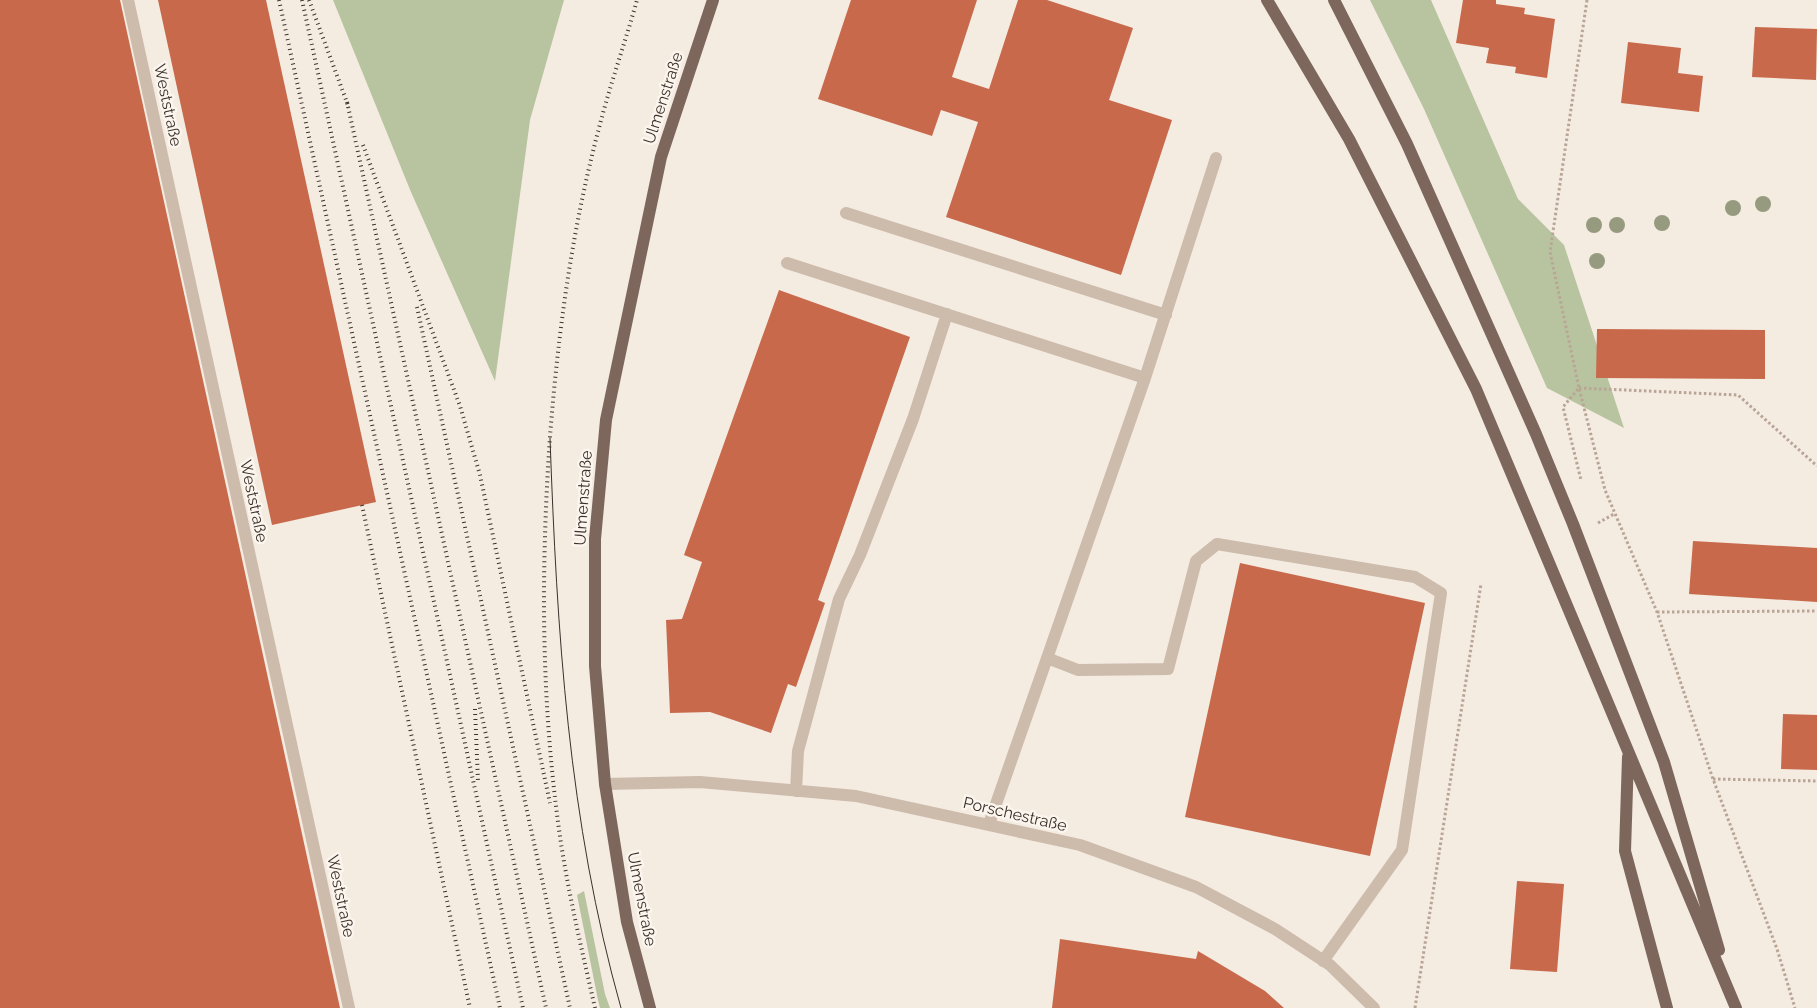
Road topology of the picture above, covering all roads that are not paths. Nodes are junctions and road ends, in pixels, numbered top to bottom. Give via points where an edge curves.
1 (128, 0) edge
2 (713, 0) edge
3 (1267, 0) edge
4 (1334, 0) edge
5 (1216, 158) dead end
6 (846, 214) dead end
7 (787, 263) dead end
8 (947, 314) junction
9 (1166, 315) junction
10 (1145, 378) junction
11 (1047, 658) junction
12 (1628, 752) junction
13 (605, 784) junction
14 (796, 791) junction
15 (988, 824) junction
16 (1323, 961) junction
17 (349, 1008) edge
18 (650, 1008) edge
19 (1374, 1008) edge
20 (1667, 1008) edge
21 (1736, 1008) edge

1 - 17 street, Weststraße
2 - 13 main road, Ulmenstraße via 661,157 606,420 595,539 594,656
3 - 12 main road via 1349,139 1476,388
4 - 21 main road via 1411,153 1536,434 1572,524 1664,762
5 - 9 street
6 - 9 street
7 - 8 street
8 - 10 street
8 - 14 street via 913,419 839,599 798,751
9 - 10 street
10 - 11 street
11 - 15 street
11 - 16 street via 1078,670 1168,669 1196,561 1217,544 1415,577 1441,593 1402,850
12 - 20 main road via 1625,851
12 - 21 main road
13 - 14 street, Porschestraße via 700,782
13 - 18 main road, Ulmenstraße via 628,922
14 - 15 street, Porschestraße via 856,796
15 - 16 street, Porschestraße via 1080,845 1196,886 1274,929
16 - 19 street, Porschestraße

